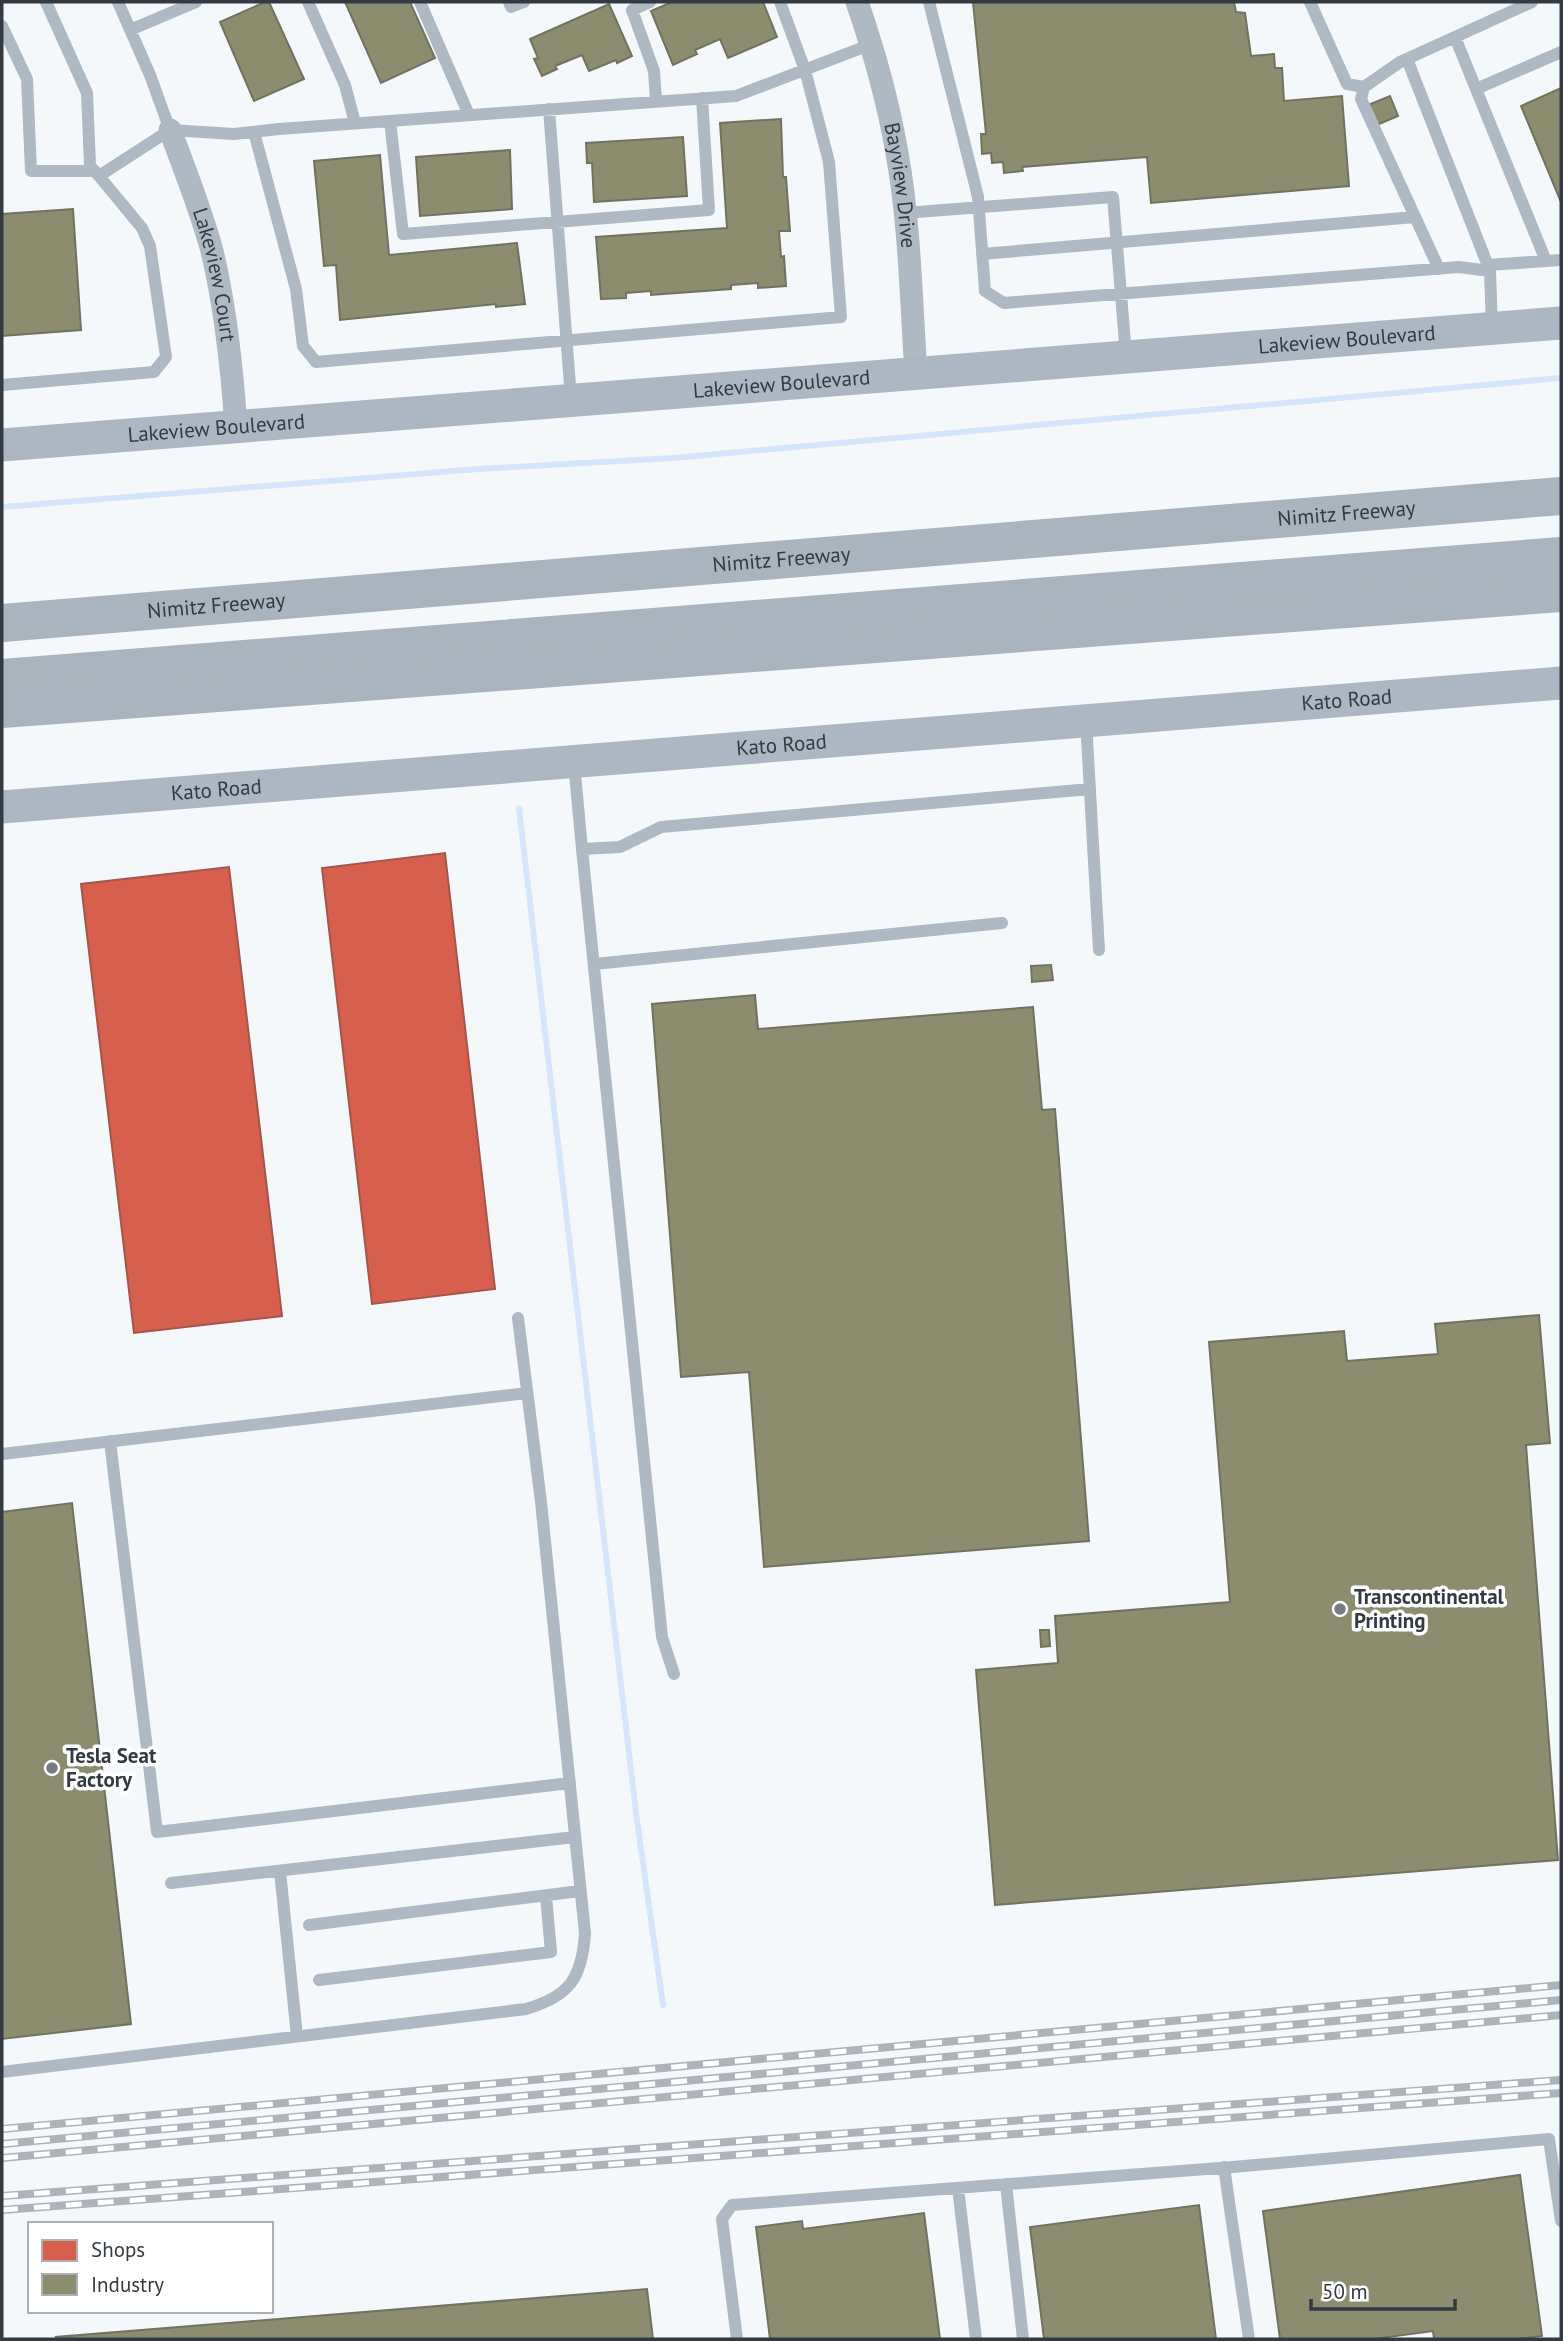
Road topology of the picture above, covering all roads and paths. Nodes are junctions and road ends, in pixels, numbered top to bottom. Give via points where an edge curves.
1 (46, 2) edge
2 (118, 2) edge
3 (196, 2) edge
4 (308, 2) edge
5 (420, 2) edge
6 (509, 2) edge
7 (524, 2) edge
8 (650, 2) edge
9 (780, 2) edge
10 (857, 2) edge
11 (929, 2) edge
12 (1310, 2) edge
13 (1532, 2) edge
14 (2, 26) edge
15 (130, 30) junction
16 (1455, 37) junction
17 (872, 44) junction
18 (1561, 52) edge
19 (1407, 59) junction
20 (805, 70) junction
21 (1364, 87) junction
22 (1476, 89) junction
23 (702, 98) junction
24 (656, 102) junction
25 (549, 109) junction
26 (470, 115) junction
27 (390, 121) junction
28 (355, 123) junction
29 (170, 130) junction
30 (254, 132) junction
31 (97, 174) junction
32 (979, 205) junction
33 (905, 212) junction
34 (1415, 217) junction
35 (558, 222) junction
36 (1117, 243) junction
37 (982, 254) junction
38 (1561, 260) edge
39 (1546, 261) junction
40 (1489, 268) junction
41 (1439, 269) junction
42 (1121, 294) junction
43 (1561, 323) edge
44 (1492, 328) junction
45 (568, 341) junction
46 (1126, 357) junction
47 (916, 373) junction
48 (2, 385) edge
49 (571, 400) junction
50 (236, 427) junction
51 (2, 445) edge
52 (1561, 496) edge
53 (1561, 556) edge
54 (1561, 593) edge
55 (2, 623) edge
56 (2, 678) edge
57 (1561, 684) edge
58 (2, 709) edge
59 (1086, 721) junction
60 (574, 762) junction
61 (1090, 789) junction
62 (2, 807) edge
63 (582, 849) junction
64 (1002, 923) dead end
65 (1099, 950) dead end
66 (594, 964) junction
67 (518, 1318) dead end
68 (527, 1393) junction
69 (110, 1441) junction
70 (2, 1454) edge
71 (674, 1674) dead end
72 (570, 1783) junction
73 (575, 1837) junction
74 (280, 1871) junction
75 (171, 1883) dead end
76 (580, 1891) junction
77 (546, 1896) junction
78 (309, 1925) dead end
79 (319, 1980) dead end
80 (297, 2036) junction
81 (2, 2071) edge
82 (1224, 2167) junction
83 (1006, 2184) junction
84 (958, 2188) junction
85 (1561, 2221) edge
86 (737, 2339) edge
87 (976, 2339) edge
88 (1023, 2339) edge
89 (1249, 2339) edge

1 - 31 lane via 86,93 90,166
2 - 15 lane
3 - 15 lane
4 - 28 lane via 345,85
5 - 26 lane
6 - 7 lane via 511,7
8 - 24 lane via 632,10 654,71
9 - 20 lane
10 - 17 street, Bayview Drive
11 - 32 lane
12 - 21 lane via 1347,84
13 - 16 lane
14 - 31 lane via 27,79 30,171
15 - 29 lane
16 - 19 lane
16 - 22 lane
17 - 20 lane
17 - 33 street, Bayview Drive via 891,122
18 - 22 lane
19 - 21 lane
19 - 40 lane
20 - 23 lane via 736,96
20 - 45 lane via 829,162 841,317
21 - 34 lane via 1361,99
22 - 39 lane
23 - 24 lane
23 - 35 lane via 709,210
24 - 25 lane
25 - 26 lane
25 - 35 lane
26 - 27 lane
27 - 28 lane
27 - 35 lane via 403,234
28 - 30 lane
29 - 30 lane
29 - 31 lane
29 - 50 street, Lakeview Court via 212,251 224,309
30 - 45 lane via 296,289 303,346 316,362
31 - 48 lane via 142,228 149,246 166,357 154,372
32 - 33 lane
32 - 36 lane via 1113,197
32 - 37 lane
33 - 47 street, Bayview Drive
34 - 36 lane
34 - 41 lane
35 - 45 lane
36 - 37 lane
36 - 42 lane
37 - 42 lane via 985,291 1004,303
38 - 39 lane
39 - 40 lane
40 - 41 lane
40 - 44 lane
41 - 42 lane
42 - 46 lane
43 - 44 street, Lakeview Boulevard
44 - 46 street, Lakeview Boulevard
45 - 49 lane
46 - 47 street, Lakeview Boulevard
47 - 49 street, Lakeview Boulevard
49 - 50 street, Lakeview Boulevard
50 - 51 street, Lakeview Boulevard
52 - 55 highway, Nimitz Freeway
53 - 56 highway
54 - 58 highway
57 - 59 street, Kato Road
59 - 60 street, Kato Road
59 - 61 lane
60 - 62 street, Kato Road
60 - 63 lane
61 - 63 lane via 661,827 620,848
61 - 65 lane
63 - 66 lane
64 - 66 lane
66 - 71 lane via 662,1637
67 - 68 lane
68 - 69 lane
68 - 72 lane
69 - 70 lane
69 - 72 lane via 157,1832
72 - 73 lane
73 - 74 lane
73 - 76 lane
74 - 75 lane
74 - 80 lane
76 - 77 lane
76 - 80 lane via 583,1956 577,1974 548,2002 526,2009
77 - 78 lane
77 - 79 lane via 551,1952
80 - 81 lane
82 - 83 lane
82 - 85 lane via 1549,2139
82 - 89 lane
83 - 84 lane
83 - 88 lane
84 - 86 lane via 732,2205 722,2219
84 - 87 lane

